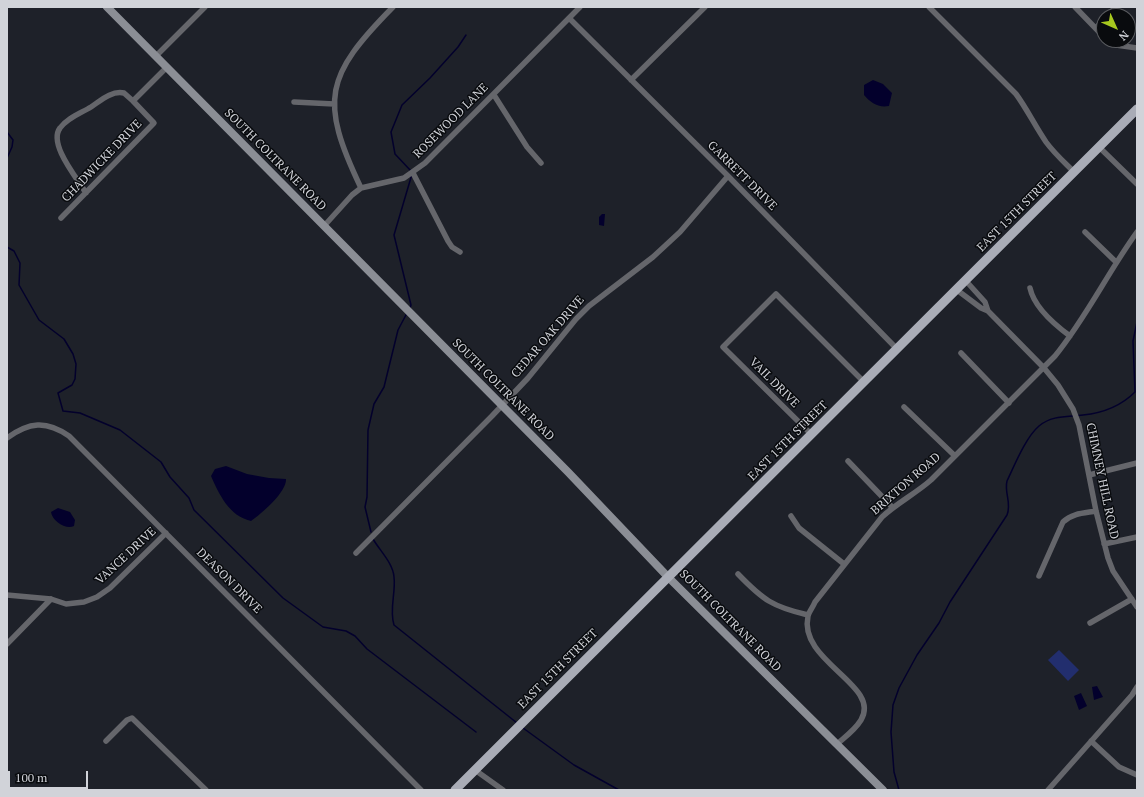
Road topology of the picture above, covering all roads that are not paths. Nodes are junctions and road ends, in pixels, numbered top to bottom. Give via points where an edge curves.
1 (107, 7) edge
2 (205, 7) edge
3 (393, 7) edge
4 (580, 7) edge
5 (705, 7) edge
6 (930, 7) edge
7 (1075, 7) edge
8 (570, 19) junction
9 (1096, 28) edge
10 (156, 56) junction
11 (167, 67) junction
12 (631, 80) junction
13 (494, 95) junction
14 (133, 101) junction
15 (294, 102) dead end
16 (334, 104) junction
17 (1137, 108) edge
18 (1099, 147) junction
19 (541, 163) dead end
20 (1074, 172) junction
21 (411, 174) junction
22 (728, 176) junction
23 (1137, 184) edge
24 (362, 188) junction
25 (86, 193) junction
26 (61, 218) dead end
27 (324, 226) junction
28 (1085, 232) dead end
29 (1137, 232) edge
30 (460, 252) dead end
31 (1116, 262) junction
32 (966, 281) junction
33 (1030, 288) dead end
34 (957, 290) junction
35 (988, 311) junction
36 (1070, 336) junction
37 (897, 349) junction
38 (960, 353) dead end
39 (1044, 368) junction
40 (864, 382) junction
41 (1009, 403) junction
42 (502, 406) junction
43 (904, 407) dead end
44 (811, 434) junction
45 (7, 438) edge
46 (955, 456) junction
47 (848, 461) dead end
48 (1137, 463) edge
49 (1089, 475) junction
50 (892, 507) junction
51 (1096, 511) junction
52 (791, 516) dead end
53 (166, 533) junction
54 (1137, 537) edge
55 (1104, 544) junction
56 (356, 553) dead end
57 (844, 564) junction
58 (738, 574) dead end
59 (1039, 576) dead end
60 (668, 577) junction
61 (7, 595) edge
62 (51, 599) junction
63 (1132, 599) junction
64 (1137, 608) edge
65 (808, 616) junction
66 (1090, 623) dead end
67 (7, 644) edge
68 (1137, 686) edge
69 (1135, 696) edge
70 (106, 741) dead end
71 (1091, 741) junction
72 (837, 744) junction
73 (475, 770) junction
74 (1137, 774) edge
75 (880, 788) edge
76 (206, 790) edge
77 (421, 790) edge
78 (455, 790) edge
79 (503, 790) edge
80 (1048, 790) edge

1 - 10 main road, SOUTH COLTRANE ROAD
2 - 10 street
3 - 16 street via 352,51 340,75
4 - 8 street, ROSEWOOD LANE
5 - 12 street
6 - 20 street via 1016,94 1057,156
7 - 9 street
8 - 12 street, GARRETT DRIVE
8 - 13 street, ROSEWOOD LANE
10 - 11 main road, SOUTH COLTRANE ROAD
11 - 14 street, CHADWICKE DRIVE
11 - 27 main road, SOUTH COLTRANE ROAD
12 - 22 street, GARRETT DRIVE
13 - 19 street via 527,147
13 - 21 street, ROSEWOOD LANE via 426,163
14 - 25 street, CHADWICKE DRIVE via 154,123
14 - 25 street via 124,93 114,93 66,122 57,133 59,150
15 - 16 street
16 - 24 street via 342,145
17 - 18 main road, EAST 15TH STREET
18 - 20 main road, EAST 15TH STREET
18 - 23 street
20 - 32 main road, EAST 15TH STREET
21 - 24 street, ROSEWOOD LANE via 389,183
21 - 30 street via 448,241
22 - 37 street, GARRETT DRIVE
22 - 42 street, CEDAR OAK DRIVE via 680,232 576,319
24 - 27 street, ROSEWOOD LANE via 352,195
25 - 26 street, CHADWICKE DRIVE
27 - 42 main road, SOUTH COLTRANE ROAD
28 - 31 street
29 - 31 street, BRIXTON ROAD
31 - 36 street, BRIXTON ROAD
32 - 34 main road, EAST 15TH STREET
32 - 35 street via 985,302
33 - 36 street via 1037,304
34 - 35 street via 980,308
34 - 37 main road, EAST 15TH STREET
35 - 39 street, CHIMNEY HILL ROAD
36 - 39 street, BRIXTON ROAD
37 - 40 main road, EAST 15TH STREET
38 - 41 street
39 - 41 street, BRIXTON ROAD
39 - 49 street, CHIMNEY HILL ROAD via 1073,409 1079,425
40 - 44 main road, EAST 15TH STREET
40 - 44 street, VAIL DRIVE via 776,294 723,347
41 - 46 street, BRIXTON ROAD
42 - 56 street, CEDAR OAK DRIVE
42 - 60 main road, SOUTH COLTRANE ROAD
43 - 46 street
44 - 60 main road, EAST 15TH STREET
45 - 53 street, DEASON DRIVE via 33,425 51,425 57,428 74,440
46 - 50 street, BRIXTON ROAD via 921,489
47 - 50 street
48 - 49 street
49 - 51 street, CHIMNEY HILL ROAD
50 - 57 street, BRIXTON ROAD
51 - 55 street, CHIMNEY HILL ROAD
51 - 59 street via 1067,518 1063,522
52 - 57 street via 799,528
53 - 62 street, VANCE DRIVE via 97,598 66,604
53 - 77 street, DEASON DRIVE
54 - 55 street
55 - 63 street, CHIMNEY HILL ROAD via 1113,571
57 - 65 street, BRIXTON ROAD via 815,602
58 - 65 street via 764,600
60 - 72 main road, SOUTH COLTRANE ROAD
60 - 73 main road, EAST 15TH STREET
61 - 62 street, VANCE DRIVE
62 - 67 street
63 - 64 street, CHIMNEY HILL ROAD
63 - 66 street
65 - 72 street via 812,644 858,691 864,704 860,720
68 - 69 street
69 - 71 street
70 - 76 street via 132,718
71 - 74 street via 1119,767
71 - 80 street
72 - 75 main road, SOUTH COLTRANE ROAD
73 - 78 main road, EAST 15TH STREET
73 - 79 street

